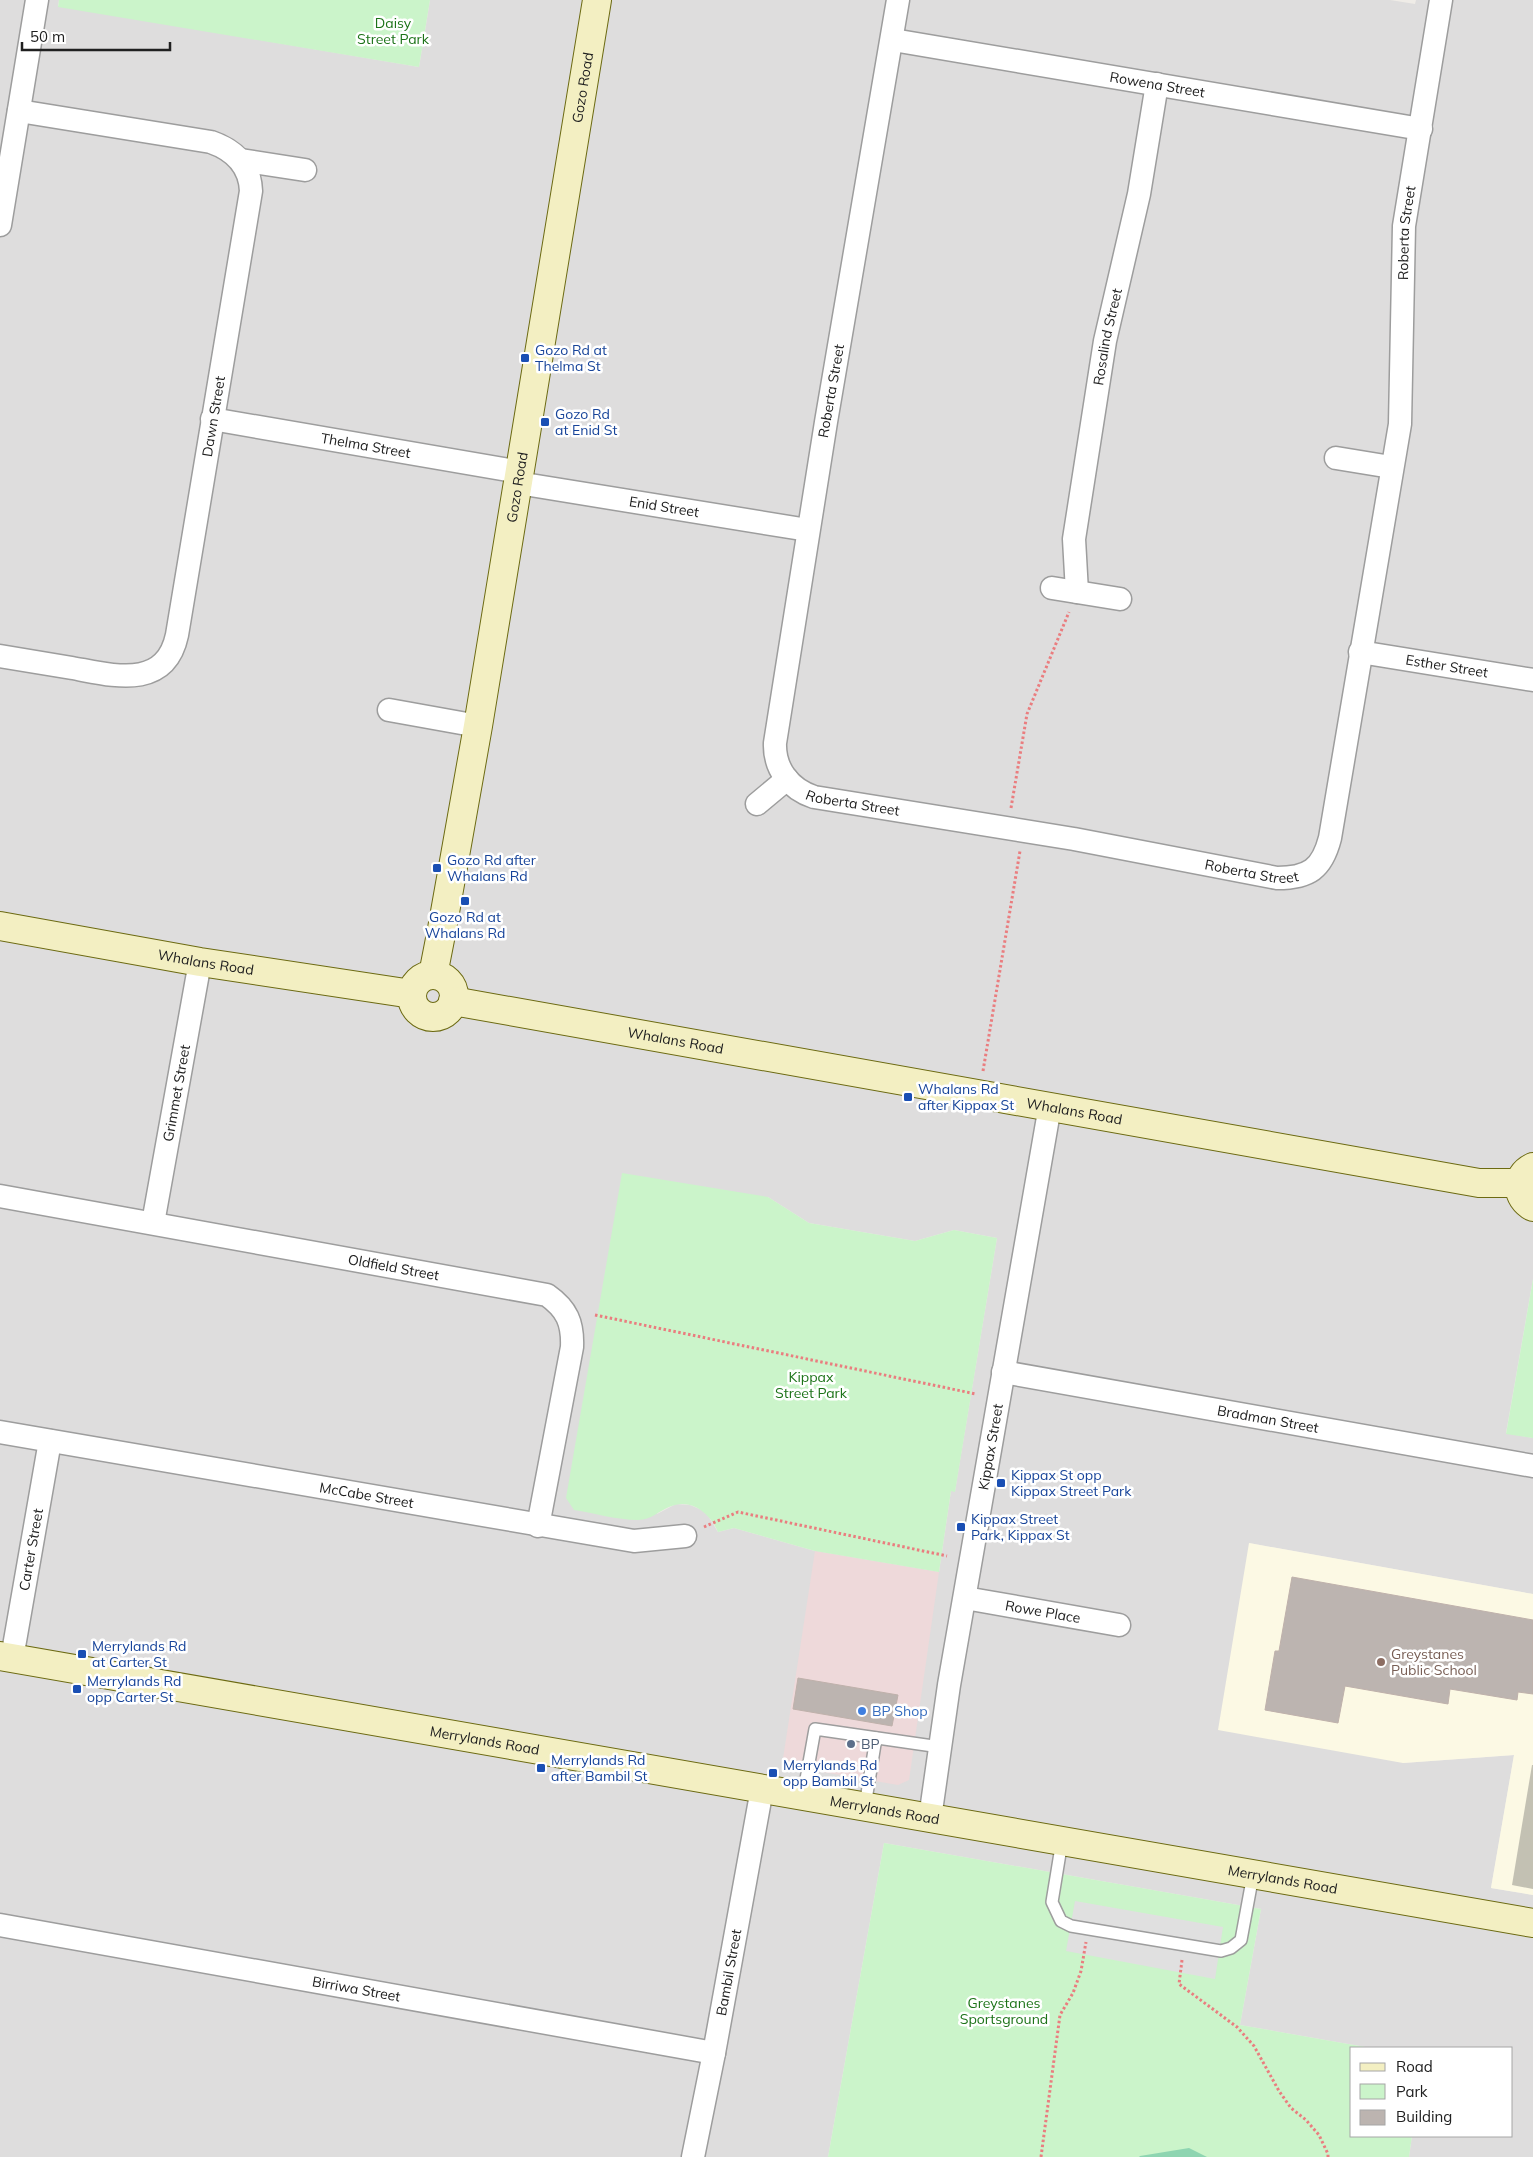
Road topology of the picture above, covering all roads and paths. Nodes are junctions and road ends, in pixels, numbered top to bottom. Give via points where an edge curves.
1 (37, 0) edge
2 (597, 0) edge
3 (898, 0) edge
4 (1441, 0) edge
5 (893, 40) junction
6 (1157, 84) junction
7 (19, 111) junction
8 (1420, 129) junction
9 (241, 160) junction
10 (305, 170) dead end
11 (0, 225) edge
12 (212, 419) junction
13 (1336, 458) dead end
14 (1391, 467) junction
15 (519, 477) junction
16 (808, 530) junction
17 (1052, 588) dead end
18 (1077, 592) junction
19 (1120, 599) dead end
20 (1360, 652) junction
21 (0, 656) edge
22 (1533, 680) edge
23 (389, 710) dead end
24 (478, 726) junction
25 (787, 779) junction
26 (757, 804) dead end
27 (0, 926) edge
28 (200, 962) junction
29 (433, 975) junction
30 (412, 994) junction
31 (453, 1001) junction
32 (1050, 1106) junction
33 (1526, 1175) edge
34 (0, 1196) edge
35 (1533, 1207) edge
36 (153, 1223) junction
37 (595, 1315) dead end
38 (1003, 1372) junction
39 (976, 1394) dead end
40 (0, 1432) edge
41 (50, 1441) junction
42 (1533, 1466) edge
43 (538, 1526) junction
44 (685, 1536) joint
45 (947, 1556) dead end
46 (965, 1598) junction
47 (1119, 1625) dead end
48 (6, 1657) edge
49 (876, 1738) junction
50 (940, 1746) junction
51 (762, 1789) junction
52 (803, 1796) junction
53 (866, 1806) junction
54 (930, 1818) junction
55 (1062, 1841) junction
56 (1253, 1875) junction
57 (1533, 1923) edge
58 (0, 1925) edge
59 (1088, 1929) junction
60 (1184, 1944) junction
61 (714, 2053) junction
62 (693, 2157) edge
63 (1041, 2157) edge
64 (1328, 2157) edge

1 - 7 street
2 - 15 street, Gozo Road
3 - 5 street, Roberta Street
4 - 8 street, Roberta Street
5 - 6 street, Rowena Street
5 - 16 street, Roberta Street
6 - 8 street, Rowena Street
6 - 18 street, Rosalind Street via 1139,194 1105,341 1074,539
7 - 9 street via 211,142 223,146
7 - 11 street
8 - 14 street, Roberta Street via 1404,226 1401,414
9 - 10 street
9 - 12 street, Dawn Street via 251,191
12 - 15 street, Thelma Street
12 - 21 street, Dawn Street via 177,635 163,676 120,676
13 - 14 street
14 - 20 street, Roberta Street
15 - 16 street, Enid Street
15 - 24 street, Gozo Road
16 - 25 street, Roberta Street via 775,743 778,765
17 - 18 street
18 - 19 street
20 - 22 street, Esther Street
20 - 25 street, Roberta Street via 1330,838 1316,868 1300,876 1277,878 1074,839 814,797
23 - 24 street
24 - 29 street, Gozo Road
25 - 26 street
27 - 28 street, Whalans Road
28 - 30 street, Whalans Road
28 - 36 street, Grimmet Street
29 - 30 street via 417,981
29 - 31 street via 450,984
30 - 31 street via 417,1010 428,1016 442,1014
31 - 32 street, Whalans Road
32 - 33 street, Whalans Road via 1479,1183
32 - 38 street, Kippax Street
33 - 35 street via 1520,1194
34 - 36 street, Oldfield Street
36 - 43 street, Oldfield Street via 535,1292 557,1302 571,1324 572,1347
37 - 39 path
38 - 42 street, Bradman Street
38 - 46 street, Kippax Street
40 - 41 street
41 - 43 street, McCabe Street
41 - 48 street, Carter Street
43 - 44 street, McCabe Street via 634,1541
44 - 45 path via 738,1512
46 - 47 street, Rowe Place
46 - 50 street, Kippax Street
48 - 51 street, Merrylands Road
49 - 50 lane
49 - 52 lane via 814,1729
49 - 53 lane
50 - 54 street, Kippax Street
51 - 52 street, Merrylands Road
51 - 61 street, Bambil Street
52 - 53 street, Merrylands Road
53 - 54 street, Merrylands Road
54 - 55 street, Merrylands Road
55 - 56 street, Merrylands Road
55 - 59 lane via 1052,1902 1061,1921
56 - 57 street, Merrylands Road
56 - 60 lane via 1241,1940 1221,1951
58 - 61 street, Birriwa Street
59 - 60 lane
59 - 63 path via 1081,1971 1060,2015
60 - 64 path via 1179,1984 1237,2028 1254,2046 1278,2091 1319,2135
61 - 62 street, Bambil Street

